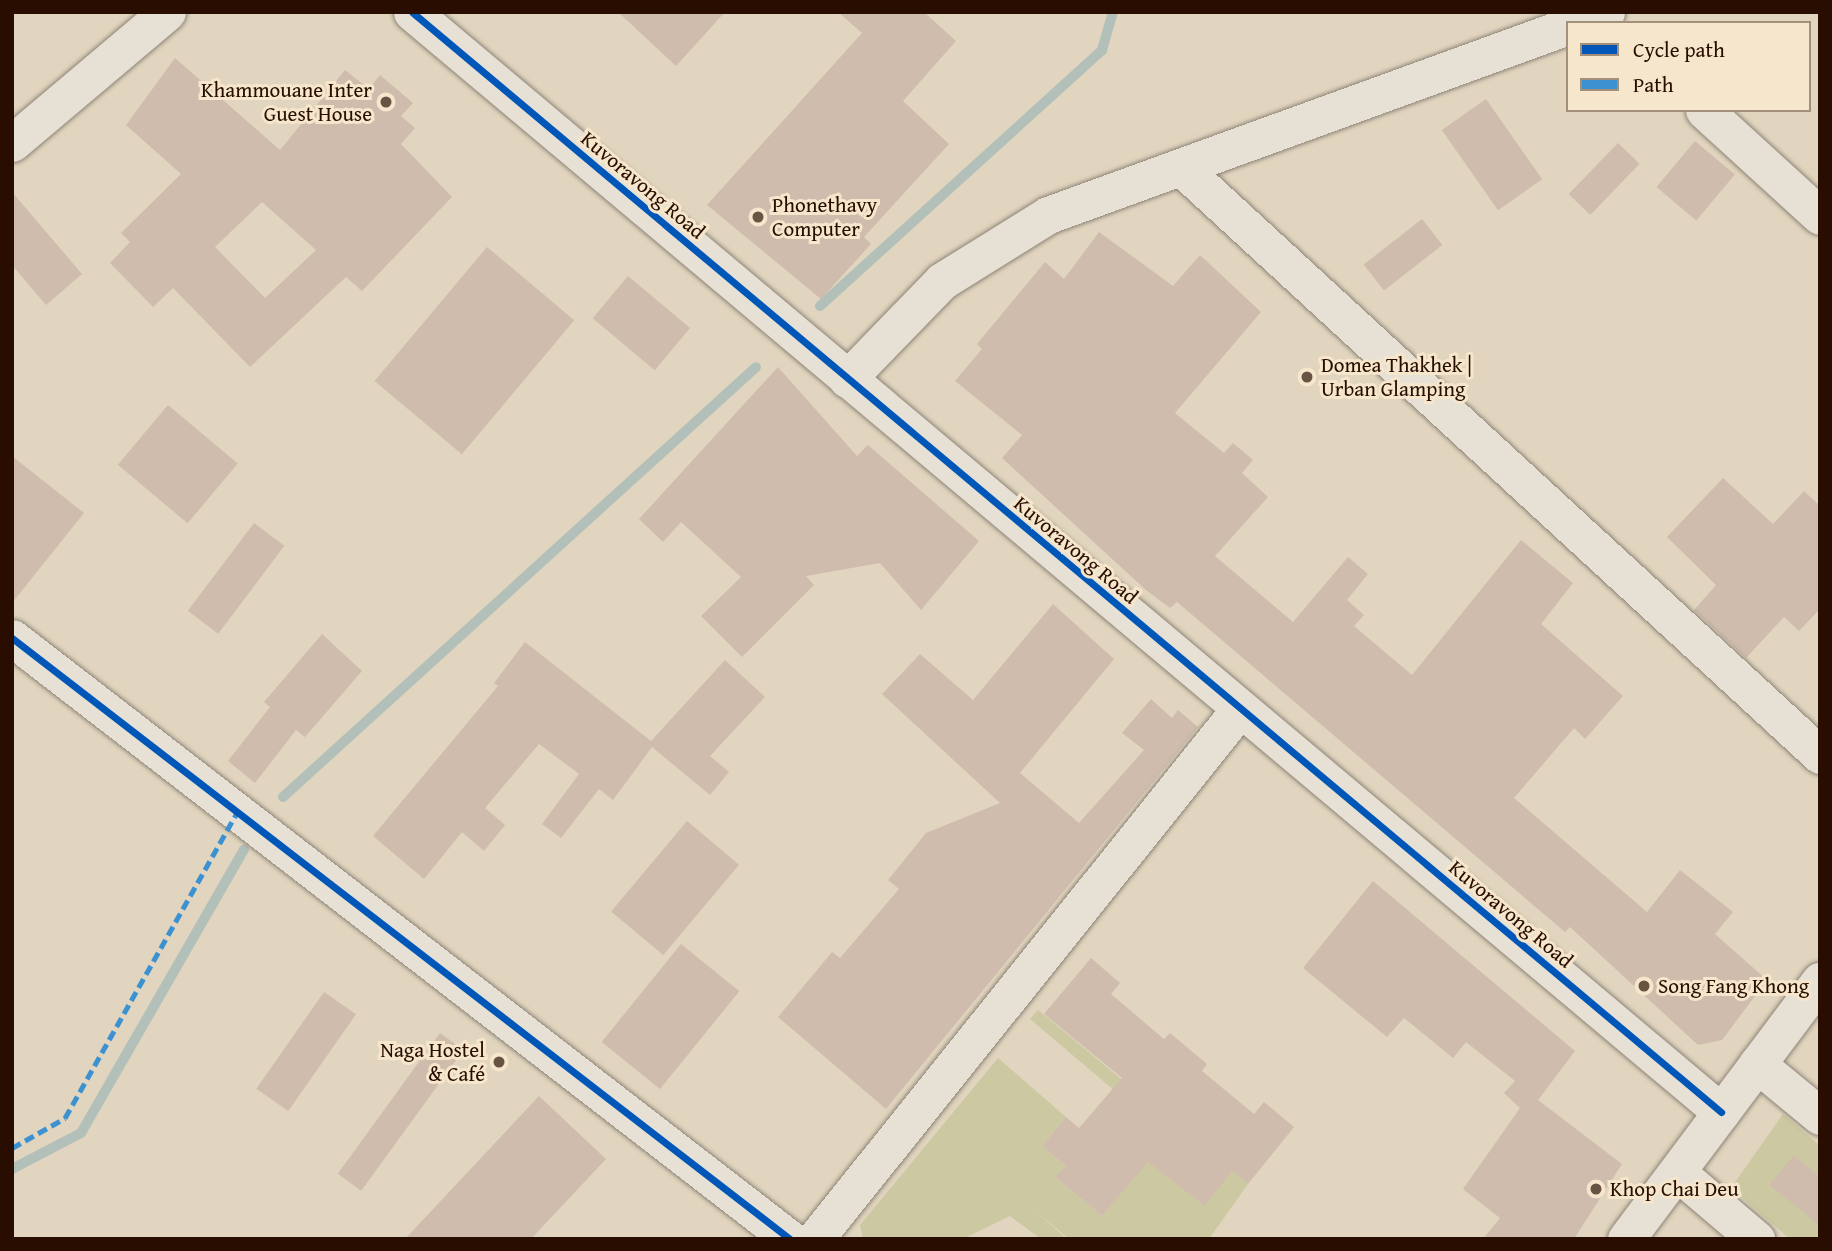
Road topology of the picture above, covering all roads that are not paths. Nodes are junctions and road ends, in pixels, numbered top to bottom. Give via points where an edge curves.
1 (167, 12) edge
2 (412, 12) edge
3 (1566, 29) edge
4 (1706, 112) edge
5 (12, 143) edge
6 (1183, 169) junction
7 (1820, 216) edge
8 (847, 379) junction
9 (12, 638) edge
10 (1239, 710) junction
11 (1820, 755) edge
12 (1820, 981) edge
13 (1757, 1064) junction
14 (1721, 1112) junction
15 (1820, 1116) edge
16 (1677, 1172) junction
17 (790, 1239) edge
18 (815, 1239) edge
19 (1626, 1239) edge
20 (1756, 1239) edge

1 - 5 street
2 - 8 street, Kuvoravong Road
3 - 6 street
4 - 7 street
6 - 8 street via 1048,215 942,281
6 - 11 street
8 - 10 street, Kuvoravong Road
9 - 17 street
10 - 14 street, Kuvoravong Road
10 - 18 street
12 - 13 street
13 - 14 street
13 - 15 street
14 - 16 street
16 - 19 street
16 - 20 street

